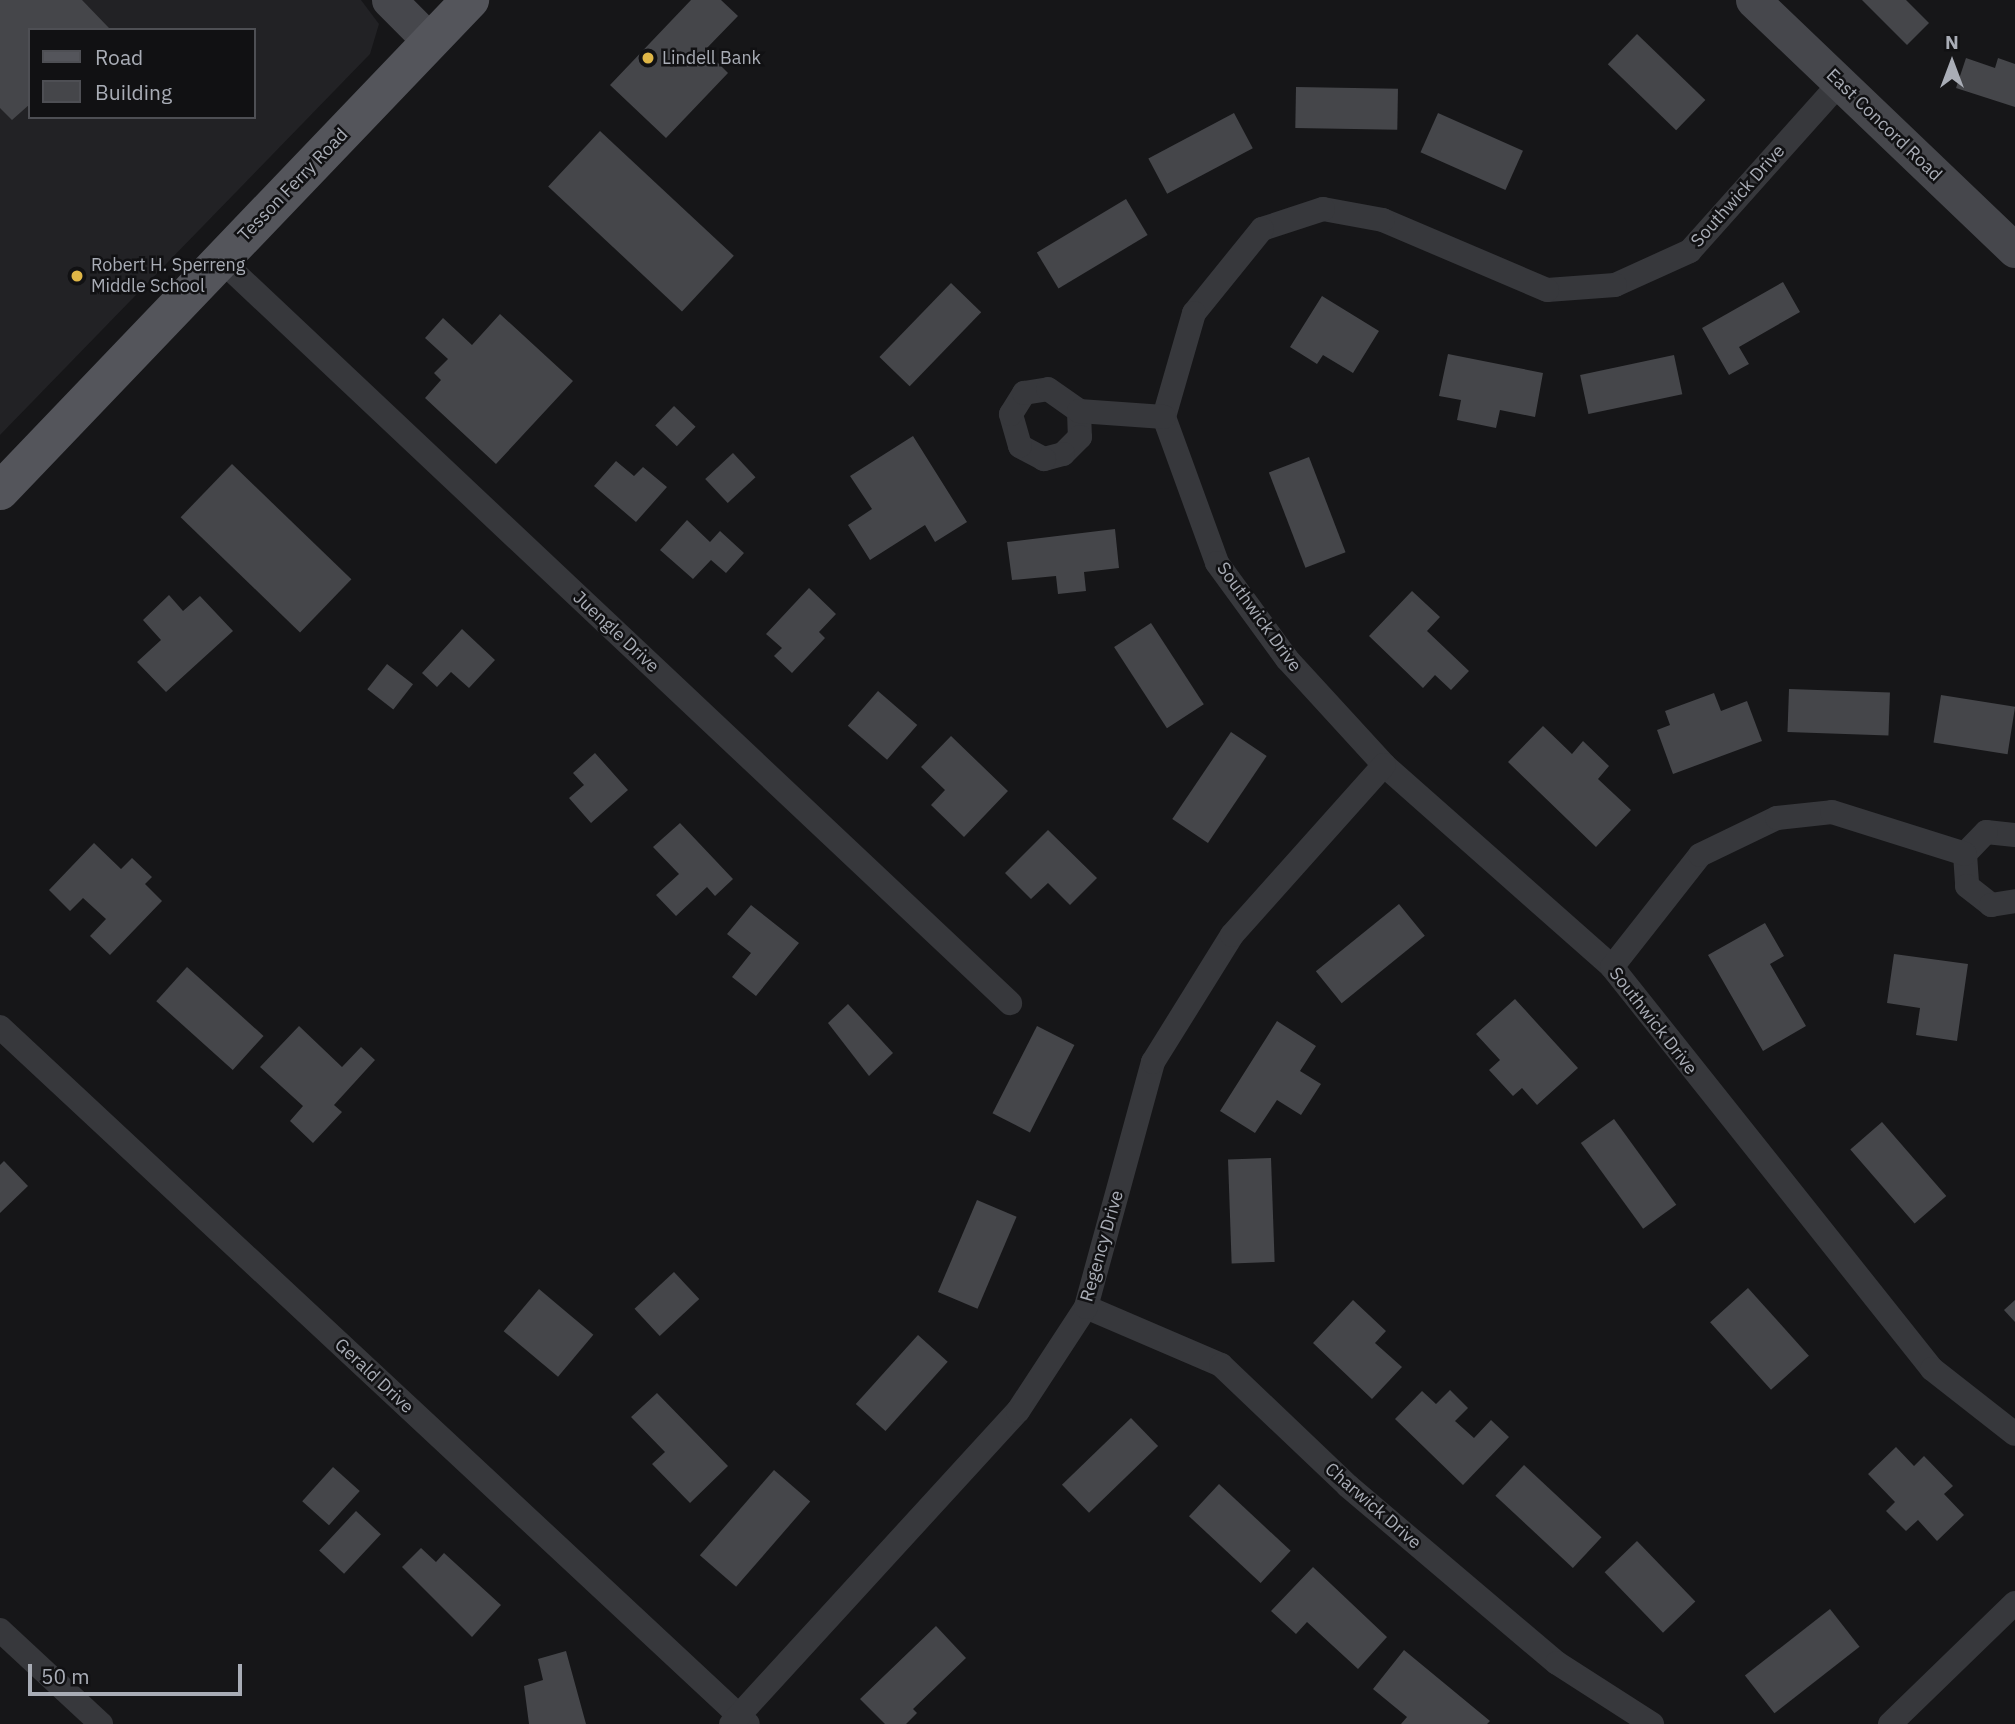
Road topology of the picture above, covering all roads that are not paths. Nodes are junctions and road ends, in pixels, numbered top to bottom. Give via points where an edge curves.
1 (389, 0) edge
2 (470, 0) edge
3 (1753, 0) edge
4 (430, 41) junction
5 (1840, 83) junction
6 (2015, 250) edge
7 (221, 260) junction
8 (1079, 411) dead end
9 (1164, 417) junction
10 (0, 491) edge
11 (1384, 765) junction
12 (2015, 835) edge
13 (1965, 854) junction
14 (2015, 901) edge
15 (1612, 967) junction
16 (1010, 1003) dead end
17 (0, 1027) edge
18 (1086, 1307) junction
19 (2015, 1434) edge
20 (2015, 1603) edge
21 (0, 1630) edge
22 (739, 1721) edge
23 (101, 1724) edge
24 (1652, 1724) edge
25 (1891, 1724) edge

1 - 4 street
2 - 4 main road, Tesson Ferry Road
3 - 5 street, East Concord Road
4 - 7 main road, Tesson Ferry Road
5 - 6 street, East Concord Road
5 - 9 street, Southwick Drive via 1690,251 1615,285 1547,290 1383,220 1323,209 1262,229 1194,313
7 - 10 main road, Tesson Ferry Road
7 - 16 street, Juengle Drive
8 - 9 street
9 - 11 street, Southwick Drive via 1217,563 1287,659
11 - 15 street, Southwick Drive
11 - 18 street, Regency Drive via 1233,934 1153,1062
12 - 13 street via 1986,832
13 - 14 street via 1967,886 1991,905
13 - 15 street via 1832,812 1777,818 1700,855
15 - 19 street, Southwick Drive via 1932,1369
17 - 22 street, Gerald Drive
18 - 22 street, Regency Drive via 1018,1411
18 - 24 street, Charwick Drive via 1221,1365 1348,1486 1557,1663
20 - 25 street
21 - 23 street

